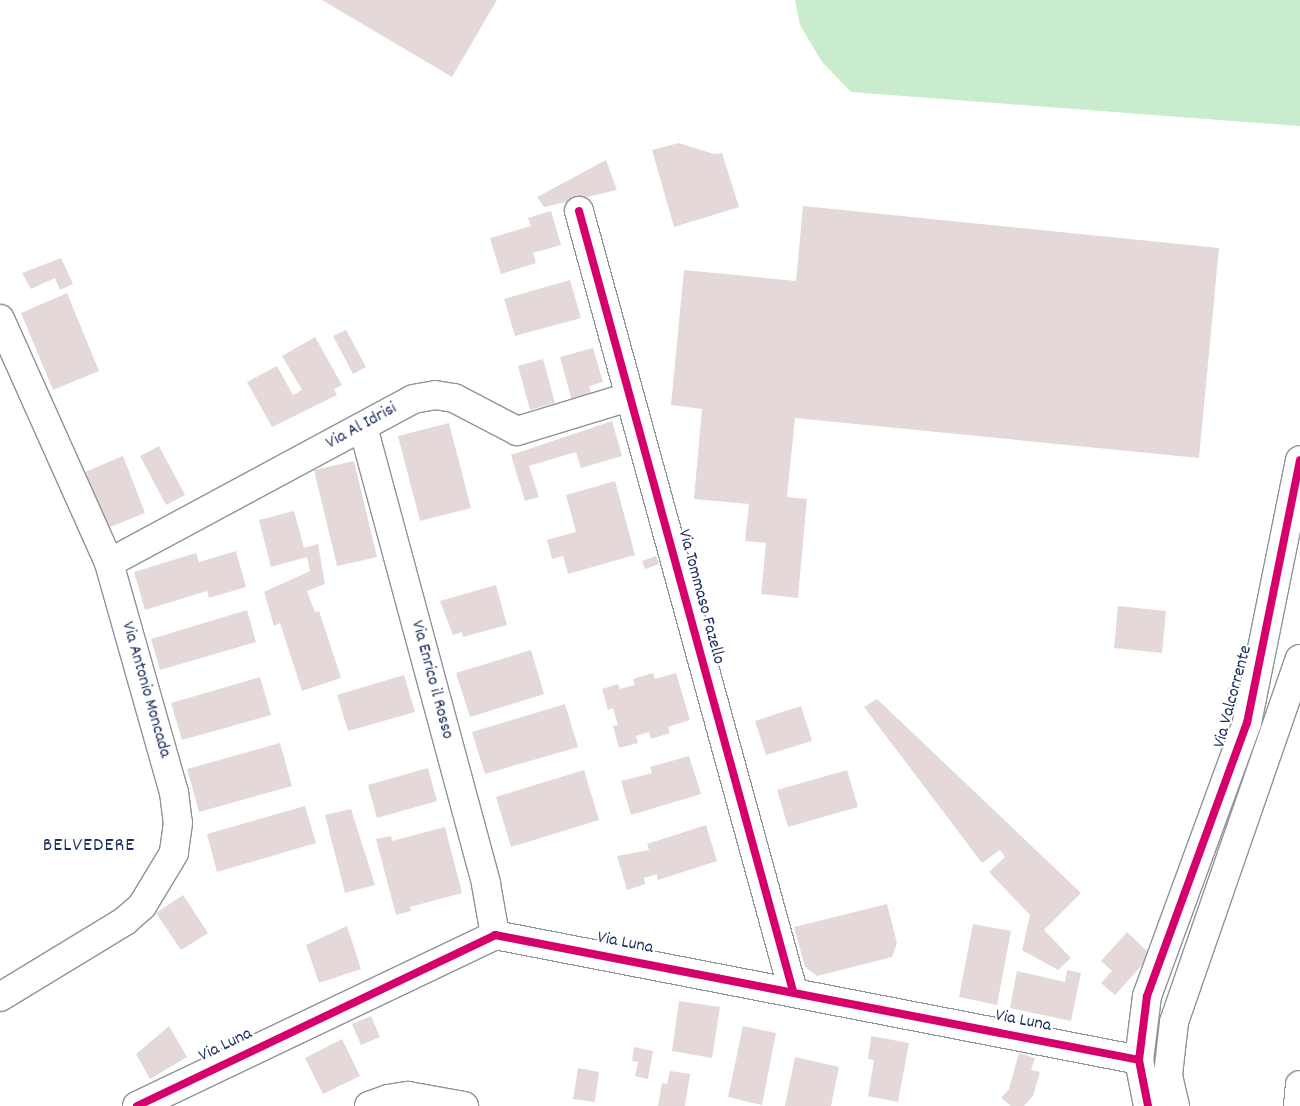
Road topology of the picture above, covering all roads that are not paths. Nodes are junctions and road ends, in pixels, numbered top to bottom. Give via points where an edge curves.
1 (579, 211) dead end
2 (0, 319) edge
3 (629, 397) junction
4 (363, 426) junction
5 (1300, 460) edge
6 (109, 563) junction
7 (1300, 659) edge
8 (495, 935) junction
9 (793, 991) junction
10 (0, 996) edge
11 (1139, 1060) junction
12 (1300, 1085) edge
13 (137, 1106) edge
14 (369, 1106) edge
15 (464, 1106) edge
16 (1148, 1106) edge
17 (1175, 1106) edge
18 (1298, 1106) edge

1 - 3 street, Via Tommaso Fazello
2 - 6 street, Via Antonio Moncada
3 - 4 street, Via Al Idrisi via 517,431 466,403 435,395 413,399
3 - 9 street, Via Tommaso Fazello
4 - 6 street, Via Al Idrisi
4 - 8 street, Via Enrico il Rosso via 486,884
5 - 11 street, Via Valcorrente via 1246,722 1147,996
6 - 10 street, Via Antonio Moncada via 174,792 178,823 174,853 142,906 125,921
7 - 17 street via 1174,1022 1168,1075
8 - 9 street, Via Luna
8 - 13 street, Via Luna
9 - 11 street, Via Luna
11 - 16 street, Via Valcorrente
12 - 18 street
14 - 15 street via 408,1096

